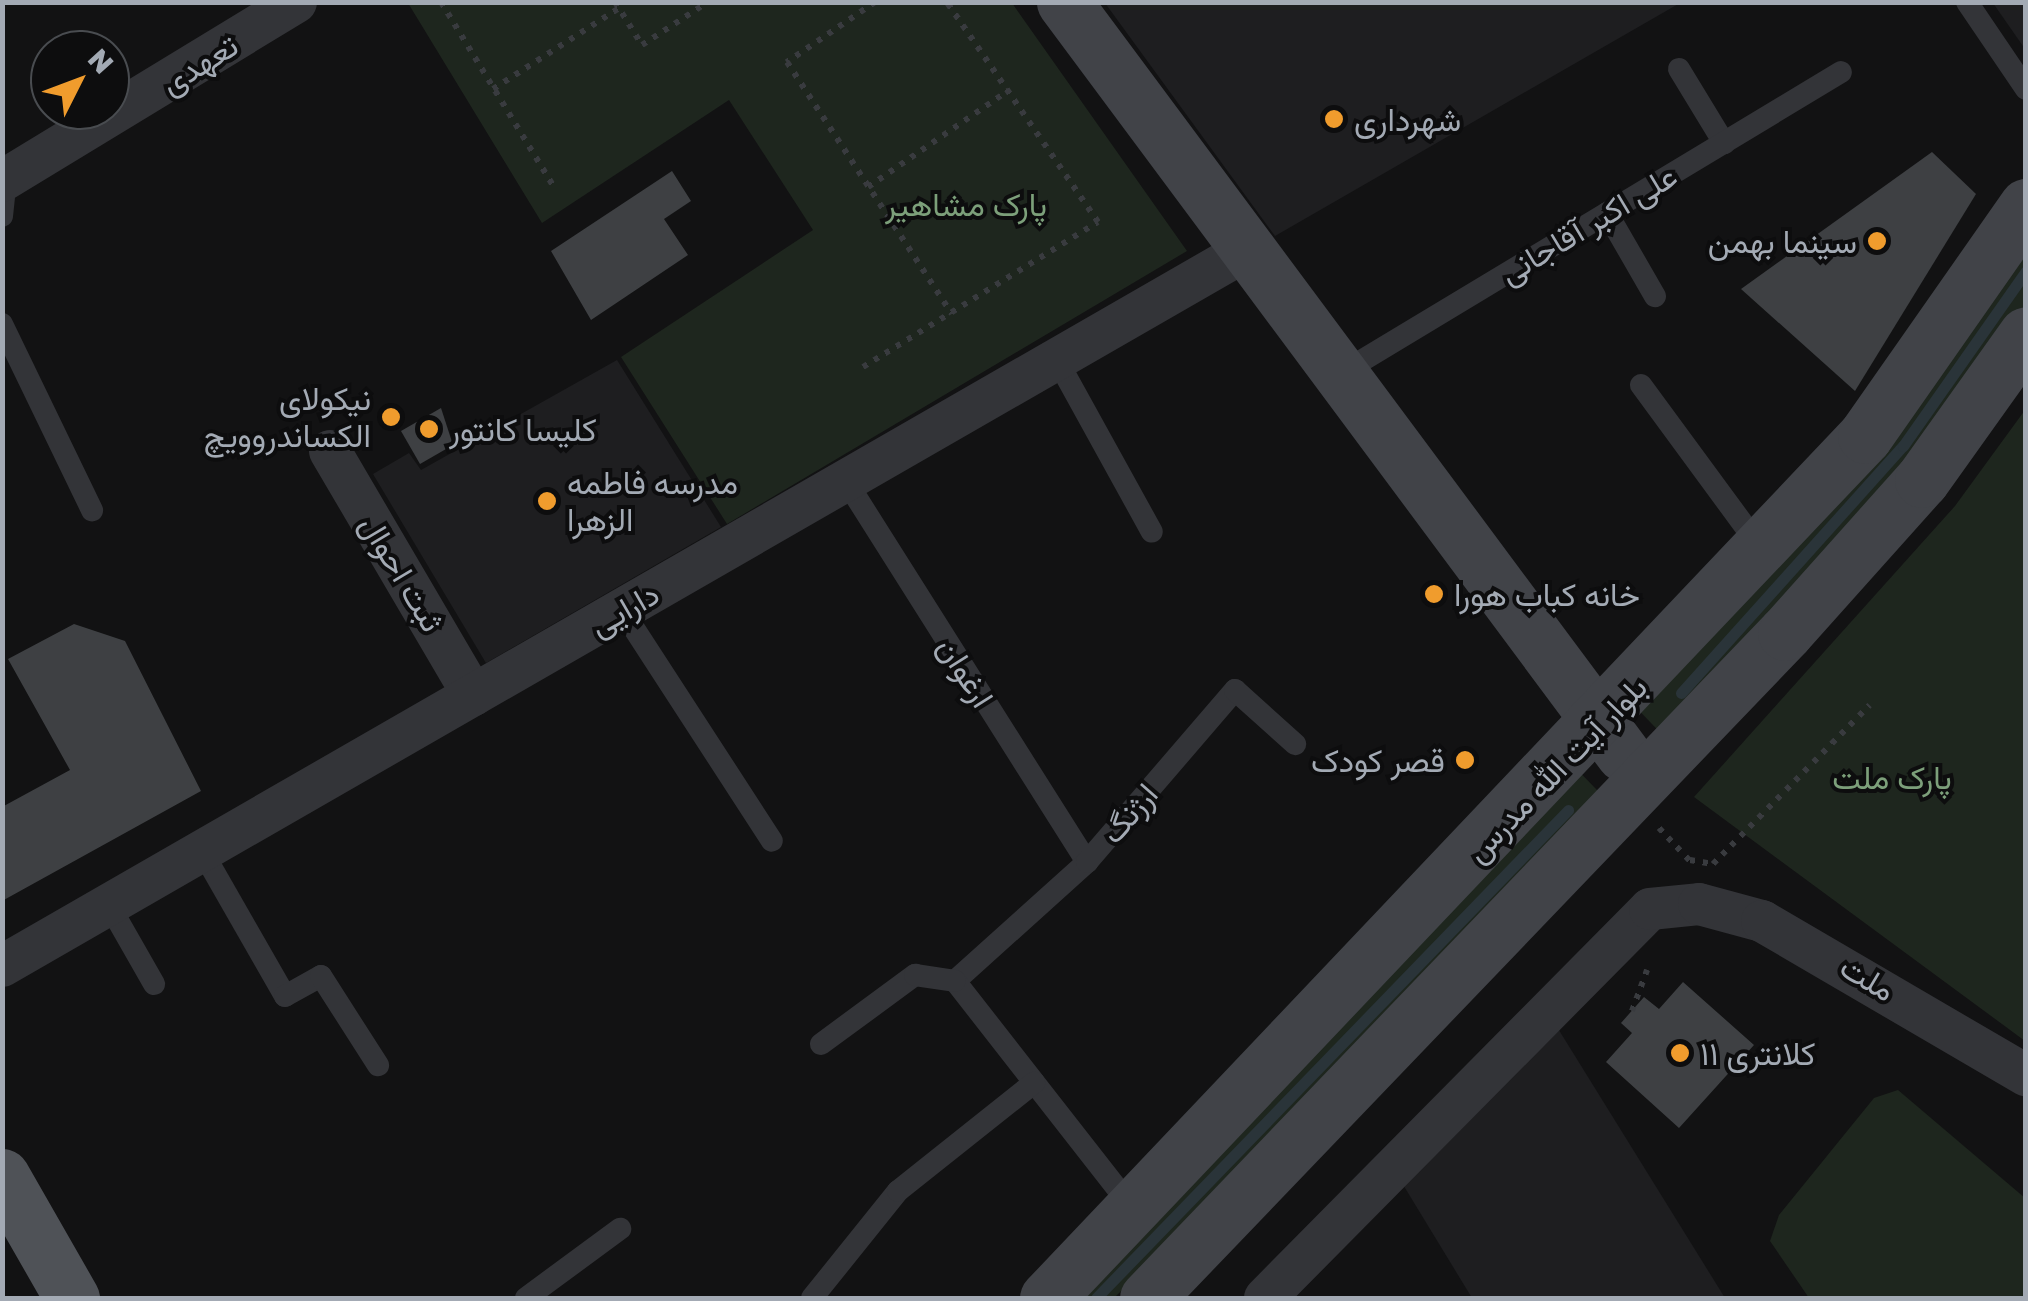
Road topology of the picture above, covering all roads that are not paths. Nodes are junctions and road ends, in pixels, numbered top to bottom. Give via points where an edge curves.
1 (296, 2) edge
2 (1064, 2) edge
3 (1966, 2) edge
4 (1679, 69) dead end
5 (1841, 72) dead end
6 (2026, 90) edge
7 (1724, 143) junction
8 (3, 195) edge
9 (2026, 206) edge
10 (1607, 213) junction
11 (1245, 251) junction
12 (1655, 296) dead end
13 (2, 324) edge
14 (2026, 334) edge
15 (1057, 360) junction
16 (1335, 377) junction
17 (1641, 386) dead end
18 (330, 452) dead end
19 (846, 481) junction
20 (92, 510) dead end
21 (1152, 532) dead end
22 (1762, 550) junction
23 (622, 610) junction
24 (474, 695) junction
25 (1600, 725) junction
26 (1294, 744) dead end
27 (1648, 801) junction
28 (772, 841) dead end
29 (202, 851) junction
30 (1087, 862) junction
31 (109, 904) junction
32 (2, 966) edge
33 (955, 981) junction
34 (154, 984) dead end
35 (820, 1044) dead end
36 (378, 1064) dead end
37 (2026, 1076) edge
38 (1034, 1083) junction
39 (2, 1176) edge
40 (1133, 1209) junction
41 (620, 1230) dead end
42 (66, 1296) edge
43 (526, 1298) edge
44 (812, 1298) edge
45 (1047, 1298) edge
46 (1147, 1298) edge
47 (1266, 1298) edge

1 - 8 street, تعهدی
2 - 11 main road
3 - 6 lane
4 - 7 lane
5 - 7 lane, علی اکبر آقاجانی
7 - 10 lane, علی اکبر آقاجانی
9 - 22 main road, بلوار آیت الله مدرس via 1865,436
10 - 12 lane
10 - 16 lane, علی اکبر آقاجانی
11 - 15 street, دارایی
11 - 16 main road
13 - 20 lane
14 - 27 main road via 1922,480
15 - 19 street, دارایی
15 - 21 lane
16 - 25 main road
17 - 22 lane
18 - 24 street, ثبت احوال
19 - 23 street, دارایی
19 - 30 lane, ارغوان
22 - 25 main road, بلوار آیت الله مدرس
23 - 24 street, دارایی
23 - 28 lane
24 - 29 street, دارایی
25 - 27 main road
25 - 40 main road, بلوار آیت الله مدرس
26 - 30 lane, ارژنگ via 1236,690
27 - 46 main road
29 - 31 street, دارایی
29 - 36 lane via 286,996 321,976
30 - 33 lane, ارژنگ
31 - 32 street, دارایی
31 - 34 lane
33 - 35 lane via 916,975
33 - 38 lane
37 - 47 street, ملت via 1843,962 1762,921 1699,904 1650,908
38 - 40 lane
38 - 44 lane via 898,1190
39 - 42 main road
40 - 45 main road, بلوار آیت الله مدرس
41 - 43 lane

